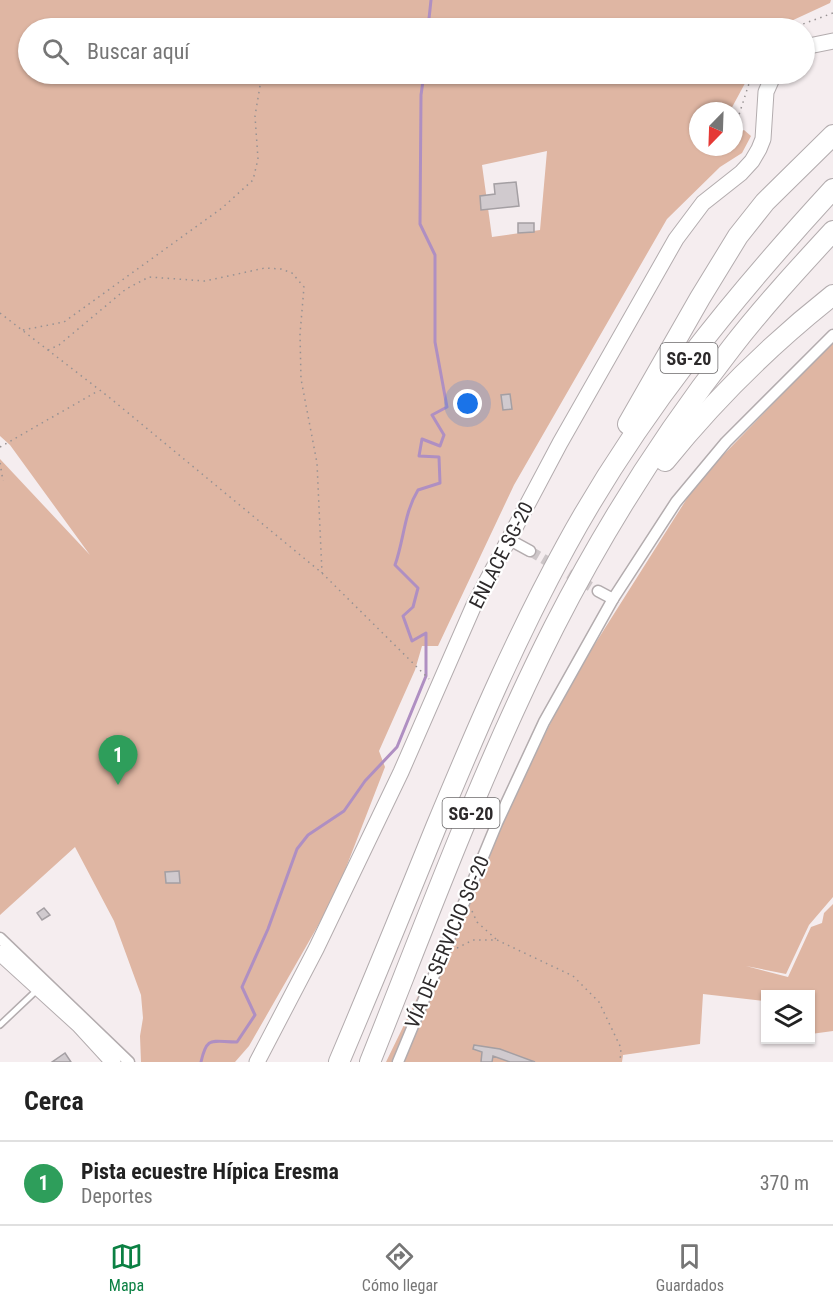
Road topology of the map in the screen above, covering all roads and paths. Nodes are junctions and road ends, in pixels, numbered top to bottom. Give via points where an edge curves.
1 (833, 13) edge
2 (815, 20) edge
3 (833, 41) edge
4 (815, 45) edge
5 (260, 84) edge
6 (749, 84) edge
7 (770, 84) edge
8 (743, 102) edge
9 (833, 135) edge
10 (833, 189) edge
11 (833, 231) edge
12 (833, 295) edge
13 (0, 313) edge
14 (22, 330) junction
15 (833, 335) edge
16 (48, 350) junction
17 (99, 390) junction
18 (0, 447) edge
19 (0, 463) edge
20 (3, 481) dead end
21 (508, 539) junction
22 (567, 544) junction
23 (530, 551) tunnel mouth
24 (586, 569) junction
25 (322, 573) junction
26 (598, 591) tunnel mouth
27 (613, 599) junction
28 (438, 688) junction
29 (466, 896) junction
30 (0, 938) edge
31 (497, 940) junction
32 (0, 952) edge
33 (441, 956) junction
34 (38, 988) junction
35 (0, 1025) edge
36 (113, 1062) edge
37 (129, 1062) edge
38 (257, 1062) edge
39 (339, 1062) edge
40 (370, 1062) edge
41 (398, 1062) edge
42 (620, 1062) edge

1 - 2 path
3 - 4 street
5 - 14 path via 255,116 258,159 253,180 222,208 64,322
6 - 8 path
7 - 21 street, ENLACE SG-20 via 763,138 752,161 703,203 676,239
9 - 22 highway via 765,202 738,236 608,460
10 - 22 highway, SG-20 via 713,326 671,381
11 - 24 highway, SG-20 via 733,346 690,403
12 - 24 highway via 721,396 653,476 615,534
13 - 14 path
14 - 16 path
15 - 27 street, VÍA DE SERVICIO SG-20 via 726,442 676,502
16 - 17 path
16 - 25 path via 126,289 149,277 204,280 264,268 292,273 304,287 301,379 317,463
17 - 18 path
17 - 25 path
19 - 20 path
21 - 23 street
21 - 28 street, ENLACE SG-20
22 - 39 highway, SG-20 via 526,621 474,735
24 - 40 highway, SG-20 via 523,692
25 - 28 path
26 - 27 street
27 - 29 street, VÍA DE SERVICIO SG-20 via 544,722
28 - 38 street, ENLACE SG-20 via 402,772
29 - 31 path via 477,922
29 - 33 street, VÍA DE SERVICIO SG-20
30 - 37 street
31 - 33 path via 473,940
31 - 42 path via 573,976 599,1002 621,1048
32 - 34 street
33 - 41 street, VÍA DE SERVICIO SG-20
34 - 35 lane
34 - 36 street

